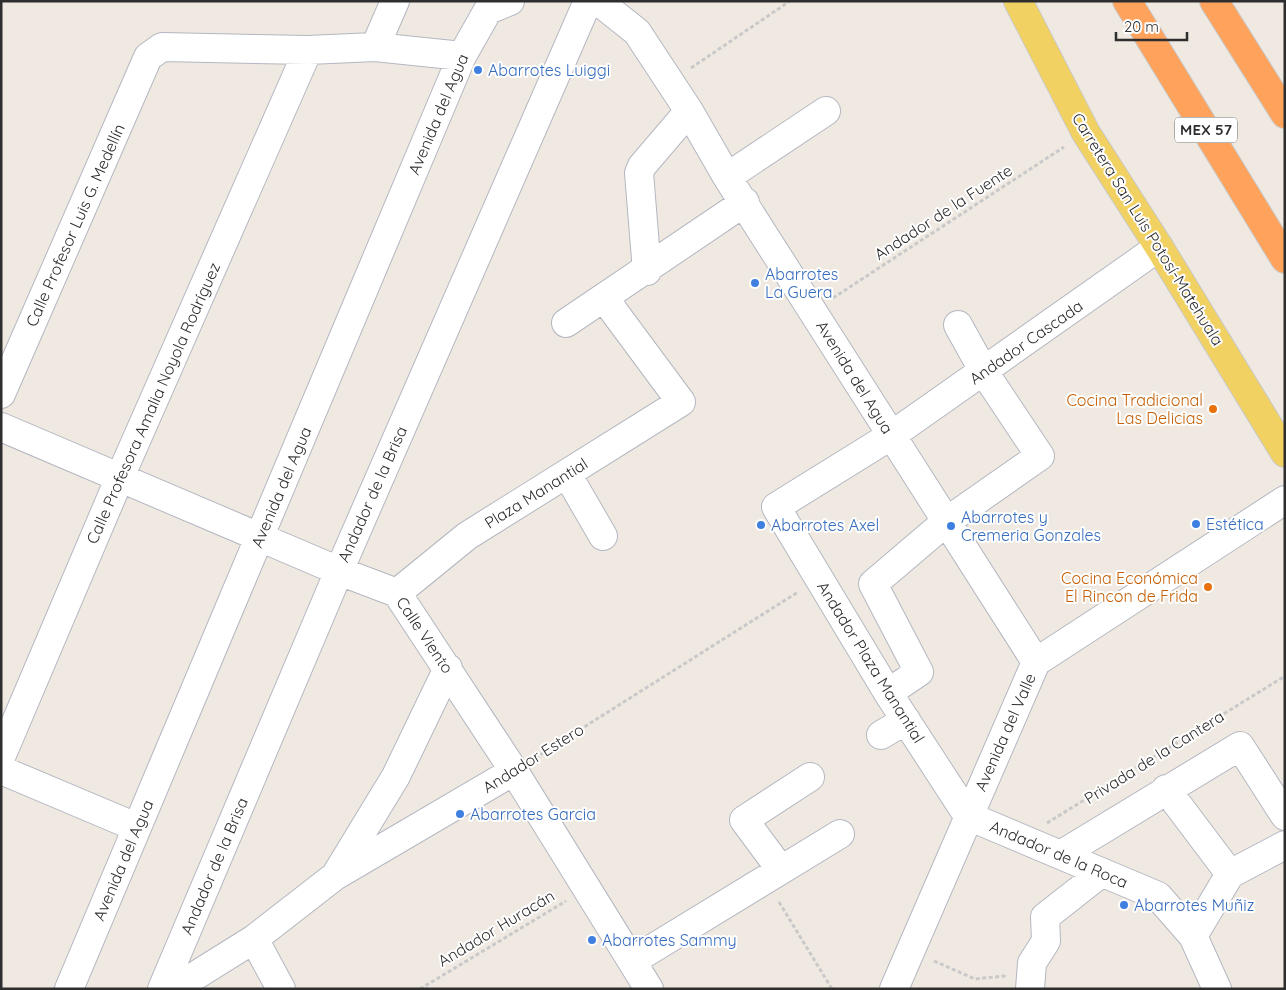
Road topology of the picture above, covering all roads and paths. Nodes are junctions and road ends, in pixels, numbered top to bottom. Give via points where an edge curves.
1 (395, 1) edge
2 (510, 1) edge
3 (588, 1) edge
4 (790, 1) edge
5 (1018, 1) edge
6 (1127, 1) edge
7 (1214, 1) edge
8 (608, 6) edge
9 (375, 48) junction
10 (308, 50) junction
11 (462, 56) junction
12 (669, 82) junction
13 (689, 111) junction
14 (826, 111) dead end
15 (1285, 114) edge
16 (1086, 133) junction
17 (727, 177) junction
18 (745, 202) junction
19 (1159, 247) junction
20 (1285, 259) edge
21 (647, 271) junction
22 (604, 298) junction
23 (814, 311) junction
24 (566, 323) dead end
25 (958, 325) dead end
26 (984, 372) junction
27 (1, 394) edge
28 (1, 427) edge
29 (892, 435) junction
30 (1285, 453) edge
31 (567, 474) junction
32 (120, 477) junction
33 (1284, 501) edge
34 (776, 507) joint
35 (947, 521) junction
36 (603, 536) dead end
37 (260, 537) junction
38 (339, 571) junction
39 (820, 579) junction
40 (397, 593) junction
41 (1036, 662) junction
42 (448, 668) junction
43 (1285, 676) edge
44 (888, 693) junction
45 (906, 720) junction
46 (881, 735) dead end
47 (1, 757) edge
48 (1, 770) edge
49 (514, 771) junction
50 (810, 777) dead end
51 (1166, 789) junction
52 (968, 816) junction
53 (1285, 816) edge
54 (136, 827) junction
55 (840, 834) dead end
56 (1022, 838) junction
57 (1285, 845) edge
58 (1062, 854) junction
59 (1101, 873) junction
60 (1230, 874) junction
61 (773, 875) junction
62 (335, 876) junction
63 (586, 889) junction
64 (1193, 936) junction
65 (254, 939) junction
66 (911, 951) junction
67 (632, 961) junction
68 (1019, 986) edge
69 (1213, 987) edge
70 (69, 989) edge
71 (162, 989) edge
72 (174, 989) edge
73 (281, 989) edge
74 (420, 989) edge
75 (649, 989) edge
76 (832, 989) edge
77 (894, 989) edge

1 - 9 street
2 - 11 street, Avenida del Agua via 488,10
3 - 38 street, Andador de la Brisa
4 - 12 path
5 - 16 main road, Carretera San Luis Potosí-Matehuala
6 - 20 highway, MEX 57
7 - 15 highway
8 - 12 street, Avenida del Agua via 638,32
9 - 10 street
9 - 11 street
10 - 27 street, Calle Profesor Luis G. Medellín via 162,47 148,57
10 - 32 street, Calle Profesora Amalia Noyola Rodríguez
11 - 37 street, Avenida del Agua
12 - 13 street, Avenida del Agua
13 - 17 street, Avenida del Agua
13 - 21 street via 639,172
14 - 17 street
16 - 19 main road, Carretera San Luis Potosí-Matehuala
16 - 23 path, Andador de la Fuente
17 - 18 street, Avenida del Agua
18 - 21 street
18 - 23 street, Avenida del Agua
19 - 26 street, Andador Cascada
19 - 30 main road, Carretera San Luis Potosí-Matehuala
21 - 22 street
22 - 24 street
22 - 31 street, Plaza Manantial via 681,402
23 - 29 street, Avenida del Agua
25 - 26 street
26 - 29 street, Andador Cascada
26 - 35 street via 1040,456
28 - 32 street, Calle Viento
29 - 34 street, Andador Cascada
29 - 35 street, Avenida del Agua
31 - 36 street
31 - 40 street, Plaza Manantial via 467,536
32 - 37 street, Calle Viento
32 - 47 street, Calle Profesora Amalia Noyola Rodríguez
33 - 41 street, Avenida del Valle
34 - 39 street, Andador Plaza Manantial
35 - 41 street, Avenida del Agua
35 - 44 street via 873,584 920,672
37 - 38 street, Calle Viento
37 - 54 street, Avenida del Agua
38 - 40 street, Calle Viento
38 - 71 street, Andador de la Brisa
39 - 44 street, Andador Plaza Manantial
39 - 49 path, Andador Estero
40 - 42 street, Calle Viento
41 - 52 street, Avenida del Valle
42 - 49 street, Calle Viento
42 - 62 street via 396,776
43 - 56 path, Privada de la Cantera
44 - 45 street, Andador Plaza Manantial
45 - 46 street
45 - 52 street, Andador Plaza Manantial
48 - 54 street
49 - 62 street, Andador Estero
49 - 63 street, Calle Viento
50 - 61 street via 744,820
51 - 53 street via 1240,746
51 - 58 street
51 - 60 street
52 - 56 street, Andador de la Roca
52 - 66 street, Avenida del Valle
54 - 70 street, Avenida del Agua
55 - 61 street
56 - 58 street, Andador de la Roca
57 - 60 street
58 - 59 street, Andador de la Roca
59 - 64 street, Andador de la Roca via 1158,896
59 - 68 street via 1045,918 1046,941
60 - 64 street
61 - 67 street
61 - 76 path
62 - 65 street, Andador Estero
63 - 67 street, Calle Viento
63 - 74 path, Andador Huracán
64 - 69 street, Andador de la Roca
65 - 72 street, Andador Estero
65 - 73 street
66 - 68 path via 975,978 1004,976
66 - 77 street, Avenida del Valle
67 - 75 street, Calle Viento

